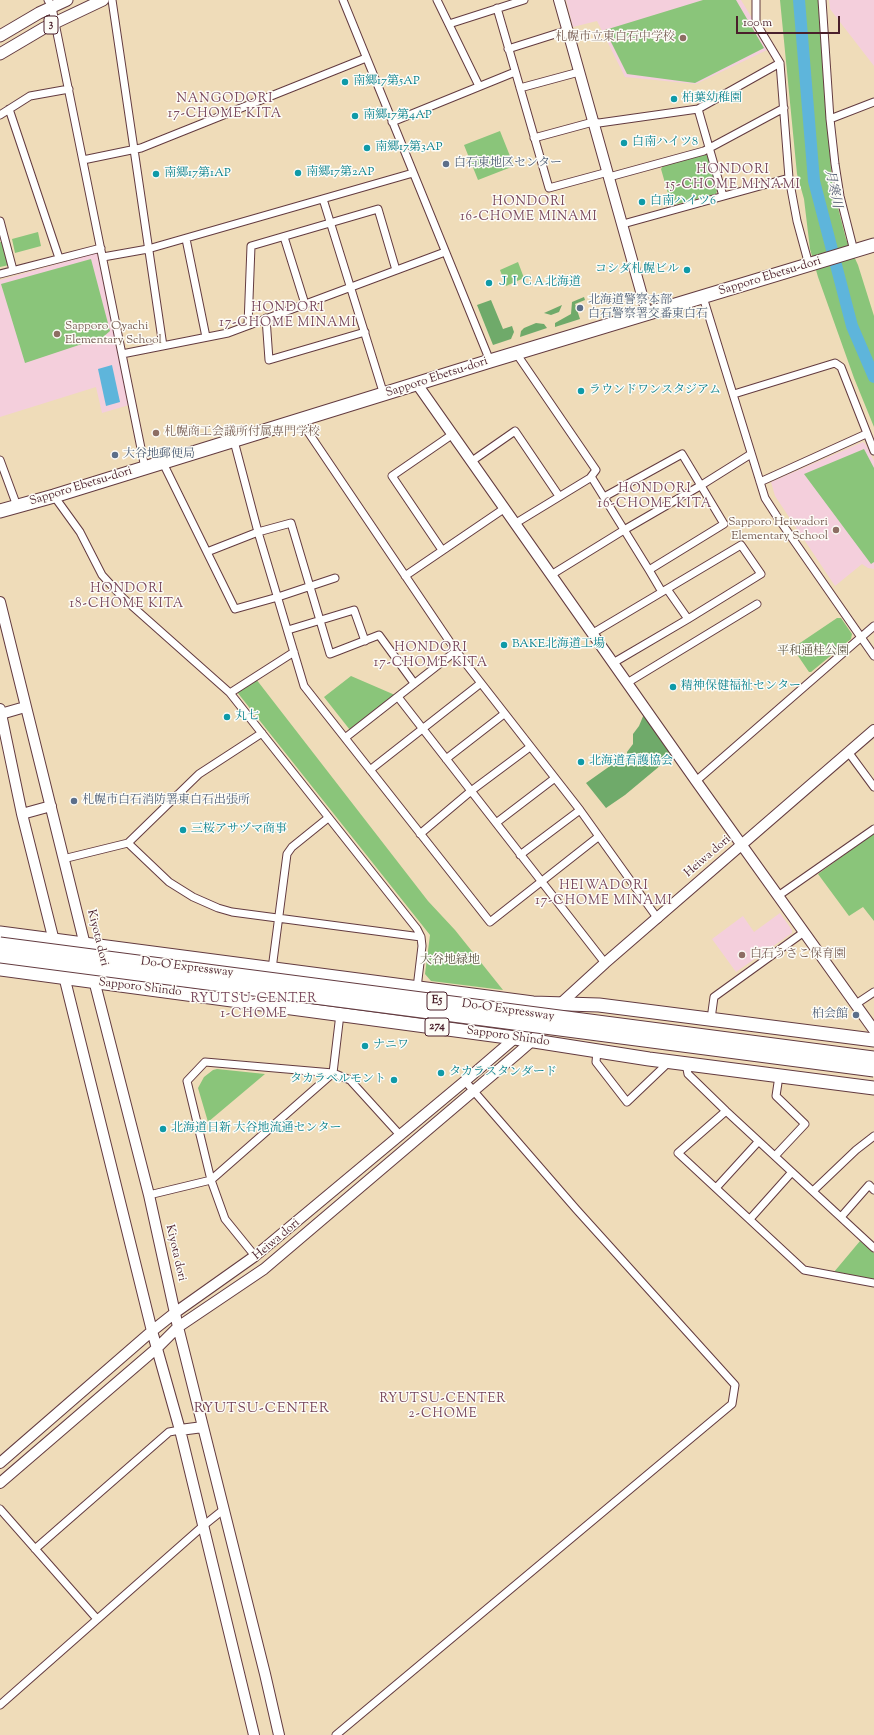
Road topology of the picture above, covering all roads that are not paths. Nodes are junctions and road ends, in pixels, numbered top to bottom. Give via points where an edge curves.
1 (67, 0) edge
2 (103, 0) edge
3 (112, 0) edge
4 (343, 0) edge
5 (437, 0) edge
6 (524, 0) edge
7 (559, 0) edge
8 (756, 0) edge
9 (822, 0) edge
10 (50, 4) edge
11 (497, 8) junction
12 (56, 23) junction
13 (449, 24) junction
14 (568, 30) junction
15 (0, 36) edge
16 (508, 49) junction
17 (0, 54) edge
18 (366, 58) junction
19 (780, 63) junction
20 (515, 72) junction
21 (579, 72) junction
22 (479, 86) junction
23 (520, 88) junction
24 (69, 89) junction
25 (874, 102) edge
26 (784, 108) junction
27 (9, 109) junction
28 (698, 109) junction
29 (0, 115) edge
30 (830, 118) junction
31 (392, 122) junction
32 (593, 122) junction
33 (534, 138) junction
34 (710, 148) junction
35 (134, 149) junction
36 (83, 160) junction
37 (413, 173) junction
38 (608, 175) junction
39 (789, 178) junction
40 (723, 196) junction
41 (323, 199) junction
42 (0, 221) edge
43 (330, 224) junction
44 (623, 224) junction
45 (284, 237) junction
46 (2, 239) edge
47 (186, 239) junction
48 (874, 245) edge
49 (101, 248) junction
50 (148, 249) junction
51 (445, 252) junction
52 (850, 252) junction
53 (103, 257) junction
54 (59, 258) junction
55 (814, 263) junction
56 (13, 270) junction
57 (396, 270) junction
58 (0, 274) edge
59 (350, 287) junction
60 (703, 297) junction
61 (305, 304) junction
62 (647, 313) junction
63 (266, 318) junction
64 (248, 325) junction
65 (365, 332) junction
66 (206, 337) junction
67 (163, 346) junction
68 (516, 353) junction
69 (122, 354) junction
70 (490, 361) junction
71 (417, 384) junction
72 (734, 394) junction
73 (384, 395) junction
74 (300, 420) junction
75 (454, 434) junction
76 (866, 434) junction
77 (234, 441) junction
78 (874, 451) edge
79 (752, 454) junction
80 (0, 460) edge
81 (472, 462) junction
82 (163, 463) junction
83 (145, 468) junction
84 (590, 478) junction
85 (760, 482) junction
86 (700, 486) junction
87 (54, 496) junction
88 (559, 496) junction
89 (604, 497) junction
90 (17, 506) junction
91 (505, 508) junction
92 (0, 512) edge
93 (516, 523) junction
94 (624, 530) junction
95 (258, 532) junction
96 (442, 550) junction
97 (207, 552) junction
98 (650, 570) junction
99 (551, 575) junction
100 (405, 576) junction
101 (335, 578) dead end
102 (309, 586) junction
103 (664, 591) junction
104 (278, 597) junction
105 (0, 602) edge
106 (757, 604) dead end
107 (688, 619) junction
108 (319, 621) junction
109 (874, 626) edge
110 (288, 630) junction
111 (593, 633) junction
112 (861, 637) junction
113 (365, 641) junction
114 (456, 651) junction
115 (294, 652) junction
116 (874, 656) edge
117 (613, 663) junction
118 (414, 683) junction
119 (627, 683) junction
120 (481, 684) junction
121 (230, 693) junction
122 (398, 697) junction
123 (26, 707) junction
124 (1, 712) edge
125 (504, 714) junction
126 (422, 728) junction
127 (874, 730) edge
128 (262, 733) junction
129 (345, 738) junction
130 (530, 747) junction
131 (849, 753) junction
132 (446, 759) junction
133 (370, 770) junction
134 (555, 778) junction
135 (696, 781) junction
136 (874, 788) edge
137 (472, 791) junction
138 (51, 806) junction
139 (580, 810) junction
140 (22, 814) junction
141 (328, 818) junction
142 (496, 823) junction
143 (874, 829) edge
144 (420, 834) junction
145 (598, 837) junction
146 (128, 843) junction
147 (741, 845) junction
148 (520, 855) junction
149 (63, 859) junction
150 (541, 882) junction
151 (778, 896) junction
152 (279, 918) junction
153 (658, 919) junction
154 (804, 932) junction
155 (0, 933) edge
156 (421, 937) junction
157 (53, 940) junction
158 (0, 944) edge
159 (85, 945) junction
160 (0, 956) edge
161 (605, 963) junction
162 (0, 969) edge
163 (272, 969) junction
164 (65, 979) junction
165 (95, 982) junction
166 (417, 988) junction
167 (874, 992) edge
168 (561, 1004) junction
169 (856, 1004) junction
170 (599, 1005) junction
171 (340, 1014) junction
172 (711, 1019) junction
173 (874, 1030) edge
174 (515, 1038) junction
175 (533, 1040) junction
176 (874, 1040) edge
177 (874, 1049) edge
178 (597, 1051) junction
179 (874, 1058) edge
180 (649, 1059) junction
181 (669, 1062) junction
182 (686, 1064) junction
183 (874, 1070) edge
184 (333, 1073) junction
185 (779, 1076) junction
186 (874, 1080) edge
187 (465, 1081) junction
188 (874, 1088) edge
189 (474, 1090) junction
190 (726, 1111) junction
191 (400, 1135) junction
192 (874, 1136) edge
193 (758, 1142) junction
194 (776, 1156) junction
195 (792, 1172) junction
196 (211, 1180) junction
197 (716, 1188) junction
198 (874, 1190) edge
199 (813, 1191) junction
200 (149, 1195) junction
201 (841, 1217) junction
202 (750, 1219) junction
203 (874, 1248) edge
204 (255, 1256) junction
205 (874, 1283) edge
206 (176, 1312) junction
207 (178, 1327) junction
208 (152, 1331) junction
209 (157, 1348) junction
210 (203, 1427) junction
211 (180, 1430) junction
212 (0, 1463) edge
213 (0, 1483) edge
214 (0, 1509) edge
215 (223, 1510) junction
216 (203, 1526) junction
217 (35, 1549) junction
218 (97, 1619) junction
219 (0, 1705) edge
220 (254, 1735) edge
221 (279, 1735) edge
222 (336, 1735) edge

1 - 10 main road, 3
2 - 12 main road, 3
3 - 35 street
4 - 18 street
5 - 13 street
6 - 11 street
7 - 14 street
8 - 19 street via 756,23
9 - 30 street
10 - 12 street
10 - 15 main road, 3
11 - 13 street
11 - 16 street
12 - 17 main road, 3
12 - 24 street
13 - 22 street
14 - 16 street
14 - 21 street
16 - 20 street
18 - 31 street
18 - 35 street
19 - 26 street
19 - 28 street
20 - 22 street
20 - 23 street
21 - 23 street
21 - 32 street
22 - 31 street
23 - 33 street
24 - 27 street via 30,96
24 - 36 street
25 - 30 street
26 - 34 street
26 - 39 street
27 - 29 street
27 - 54 street
28 - 32 street
28 - 34 street
30 - 52 street
31 - 37 street
32 - 33 street
32 - 38 street
33 - 38 street via 549,188
34 - 38 street
34 - 40 street
35 - 36 street
35 - 50 street
36 - 49 street
37 - 41 street
37 - 51 street
38 - 44 street
39 - 40 street
39 - 55 street via 797,221
40 - 44 street
41 - 43 street
41 - 47 street
42 - 46 street
43 - 45 street
43 - 57 street via 378,209
43 - 59 street
44 - 62 street
45 - 61 street
45 - 64 street via 250,246
46 - 56 street
47 - 50 street
47 - 66 street
48 - 52 highway, Sapporo Ebetsu-dori
49 - 53 street
49 - 54 street
50 - 53 street
50 - 67 street
51 - 57 street
51 - 70 street
52 - 55 highway, Sapporo Ebetsu-dori
53 - 69 street
54 - 56 street
55 - 60 highway, Sapporo Ebetsu-dori
56 - 58 street
57 - 59 street
59 - 61 street
59 - 65 street
60 - 62 highway, Sapporo Ebetsu-dori
60 - 72 street
61 - 63 street
62 - 68 highway, Sapporo Ebetsu-dori
63 - 64 street
63 - 65 street via 269,360
64 - 66 street via 228,333
65 - 73 street
66 - 67 street
67 - 69 street
68 - 70 highway, Sapporo Ebetsu-dori
68 - 84 street via 596,470
69 - 83 street
70 - 71 highway, Sapporo Ebetsu-dori
71 - 73 highway, Sapporo Ebetsu-dori
71 - 75 street
72 - 76 street via 835,363 841,367
72 - 79 street
73 - 74 highway, Sapporo Ebetsu-dori
74 - 77 highway, Sapporo Ebetsu-dori
74 - 100 street
75 - 81 street
75 - 96 street via 392,476
76 - 78 street
76 - 85 street
77 - 82 highway, Sapporo Ebetsu-dori
77 - 95 street
79 - 85 street
79 - 86 street
80 - 90 street
81 - 88 street via 514,431
81 - 91 street
82 - 83 highway, Sapporo Ebetsu-dori
82 - 97 street
83 - 87 highway, Sapporo Ebetsu-dori
84 - 88 street
84 - 89 street
85 - 112 street via 776,515
86 - 89 street via 682,454
86 - 94 street
86 - 98 street via 724,524
87 - 90 highway, Sapporo Ebetsu-dori
87 - 121 street via 80,532 102,575 123,598
88 - 93 street
89 - 94 street
90 - 92 highway, Sapporo Ebetsu-dori
91 - 93 street
91 - 96 street
93 - 99 street
94 - 98 street
94 - 99 street
95 - 97 street
95 - 102 street via 291,523
95 - 104 street
96 - 100 street
97 - 104 street via 235,609
98 - 103 street
99 - 111 street
100 - 114 street
101 - 102 street
102 - 104 street
102 - 108 street
103 - 107 street
103 - 107 street via 741,545 760,574
103 - 111 street
104 - 110 street
105 - 123 street, Kiyota dori
106 - 119 street
107 - 117 street
108 - 110 street
108 - 113 street via 354,610
108 - 113 street via 330,654
109 - 112 street
110 - 115 street
111 - 117 street
112 - 116 street
112 - 135 street
113 - 118 street via 379,635
114 - 118 street
114 - 120 street
115 - 121 street
115 - 129 street via 304,686
117 - 119 street
118 - 122 street
119 - 135 street
120 - 125 street
120 - 126 street
121 - 128 street
122 - 126 street
122 - 129 street
123 - 124 street
123 - 138 street, Kiyota dori
124 - 140 street
125 - 130 street
125 - 132 street
126 - 132 street
126 - 133 street
127 - 131 street, Heiwa dori
128 - 141 street
128 - 146 street via 199,774
129 - 133 street
130 - 134 street
130 - 137 street
131 - 136 street
131 - 147 street, Heiwa dori
132 - 137 street
133 - 144 street
134 - 139 street
134 - 142 street
135 - 147 street
137 - 142 street
137 - 144 street
138 - 140 street
138 - 149 street, Kiyota dori
139 - 145 street
139 - 148 street
140 - 157 street
141 - 152 street via 287,854
141 - 156 street
142 - 148 street
143 - 151 street
144 - 150 street via 490,922
145 - 150 street
145 - 153 street
146 - 149 street
146 - 152 street via 169,882 193,897 232,912
147 - 151 street
147 - 153 street, Heiwa dori
148 - 150 street
149 - 159 street, Kiyota dori
150 - 161 street
151 - 154 street
152 - 156 street
152 - 163 street
153 - 161 street, Heiwa dori
154 - 169 street
154 - 172 street via 714,997
155 - 157 highway
156 - 166 street
157 - 159 highway
157 - 164 street
158 - 179 highway, Do-O Expressway / E5, bridge
159 - 163 highway
159 - 165 street, Kiyota dori
160 - 183 highway, Do-O Expressway / E5, bridge
161 - 168 street, Heiwa dori
162 - 164 highway, Sapporo Shindo / 274
163 - 166 highway
164 - 165 highway, Sapporo Shindo / 274
164 - 208 street
165 - 171 highway, Sapporo Shindo / 274
165 - 200 street, Kiyota dori
166 - 168 highway via 533,1004
167 - 169 street
168 - 170 highway
168 - 174 street, Heiwa dori
168 - 175 street, Heiwa dori
169 - 173 street
170 - 172 highway
170 - 177 highway via 630,1017
171 - 174 highway, Sapporo Shindo / 274
171 - 184 street
172 - 176 highway
174 - 175 highway, Sapporo Shindo / 274
174 - 187 street, Heiwa dori
175 - 178 highway, Sapporo Shindo / 274
175 - 189 street, Heiwa dori
178 - 180 highway, Sapporo Shindo / 274
178 - 181 street via 596,1062 627,1102
180 - 181 highway, Sapporo Shindo / 274
180 - 186 highway via 672,1053
181 - 182 highway, Sapporo Shindo / 274
182 - 185 highway, Sapporo Shindo / 274
182 - 190 street via 688,1074
184 - 191 street via 350,1080
184 - 196 street
184 - 196 street via 206,1062 187,1081
185 - 188 highway, Sapporo Shindo / 274
185 - 194 street via 776,1096 805,1124
187 - 189 street
187 - 191 street, Heiwa dori
189 - 207 street, Heiwa dori via 264,1269
189 - 222 street via 576,1209 735,1385 732,1404
190 - 193 street
190 - 197 street via 678,1153
191 - 204 street, Heiwa dori
192 - 199 street
193 - 194 street
193 - 197 street
194 - 195 street
195 - 199 street
195 - 202 street
196 - 200 street
196 - 204 street via 225,1219
197 - 202 street
198 - 201 street via 869,1185
199 - 201 street
200 - 206 street, Kiyota dori
201 - 203 street
202 - 205 street via 804,1270
204 - 206 street, Heiwa dori
206 - 207 street, Kiyota dori
206 - 208 street, Heiwa dori
207 - 209 street, Heiwa dori
207 - 210 street, Kiyota dori
208 - 209 street
208 - 212 street, Heiwa dori
209 - 211 street
209 - 213 street, Heiwa dori
210 - 211 street
210 - 215 street, Kiyota dori
211 - 216 street
211 - 217 street via 169,1432
214 - 217 street
215 - 216 street
215 - 221 street, Kiyota dori
216 - 218 street
216 - 220 street
217 - 218 street
218 - 219 street

